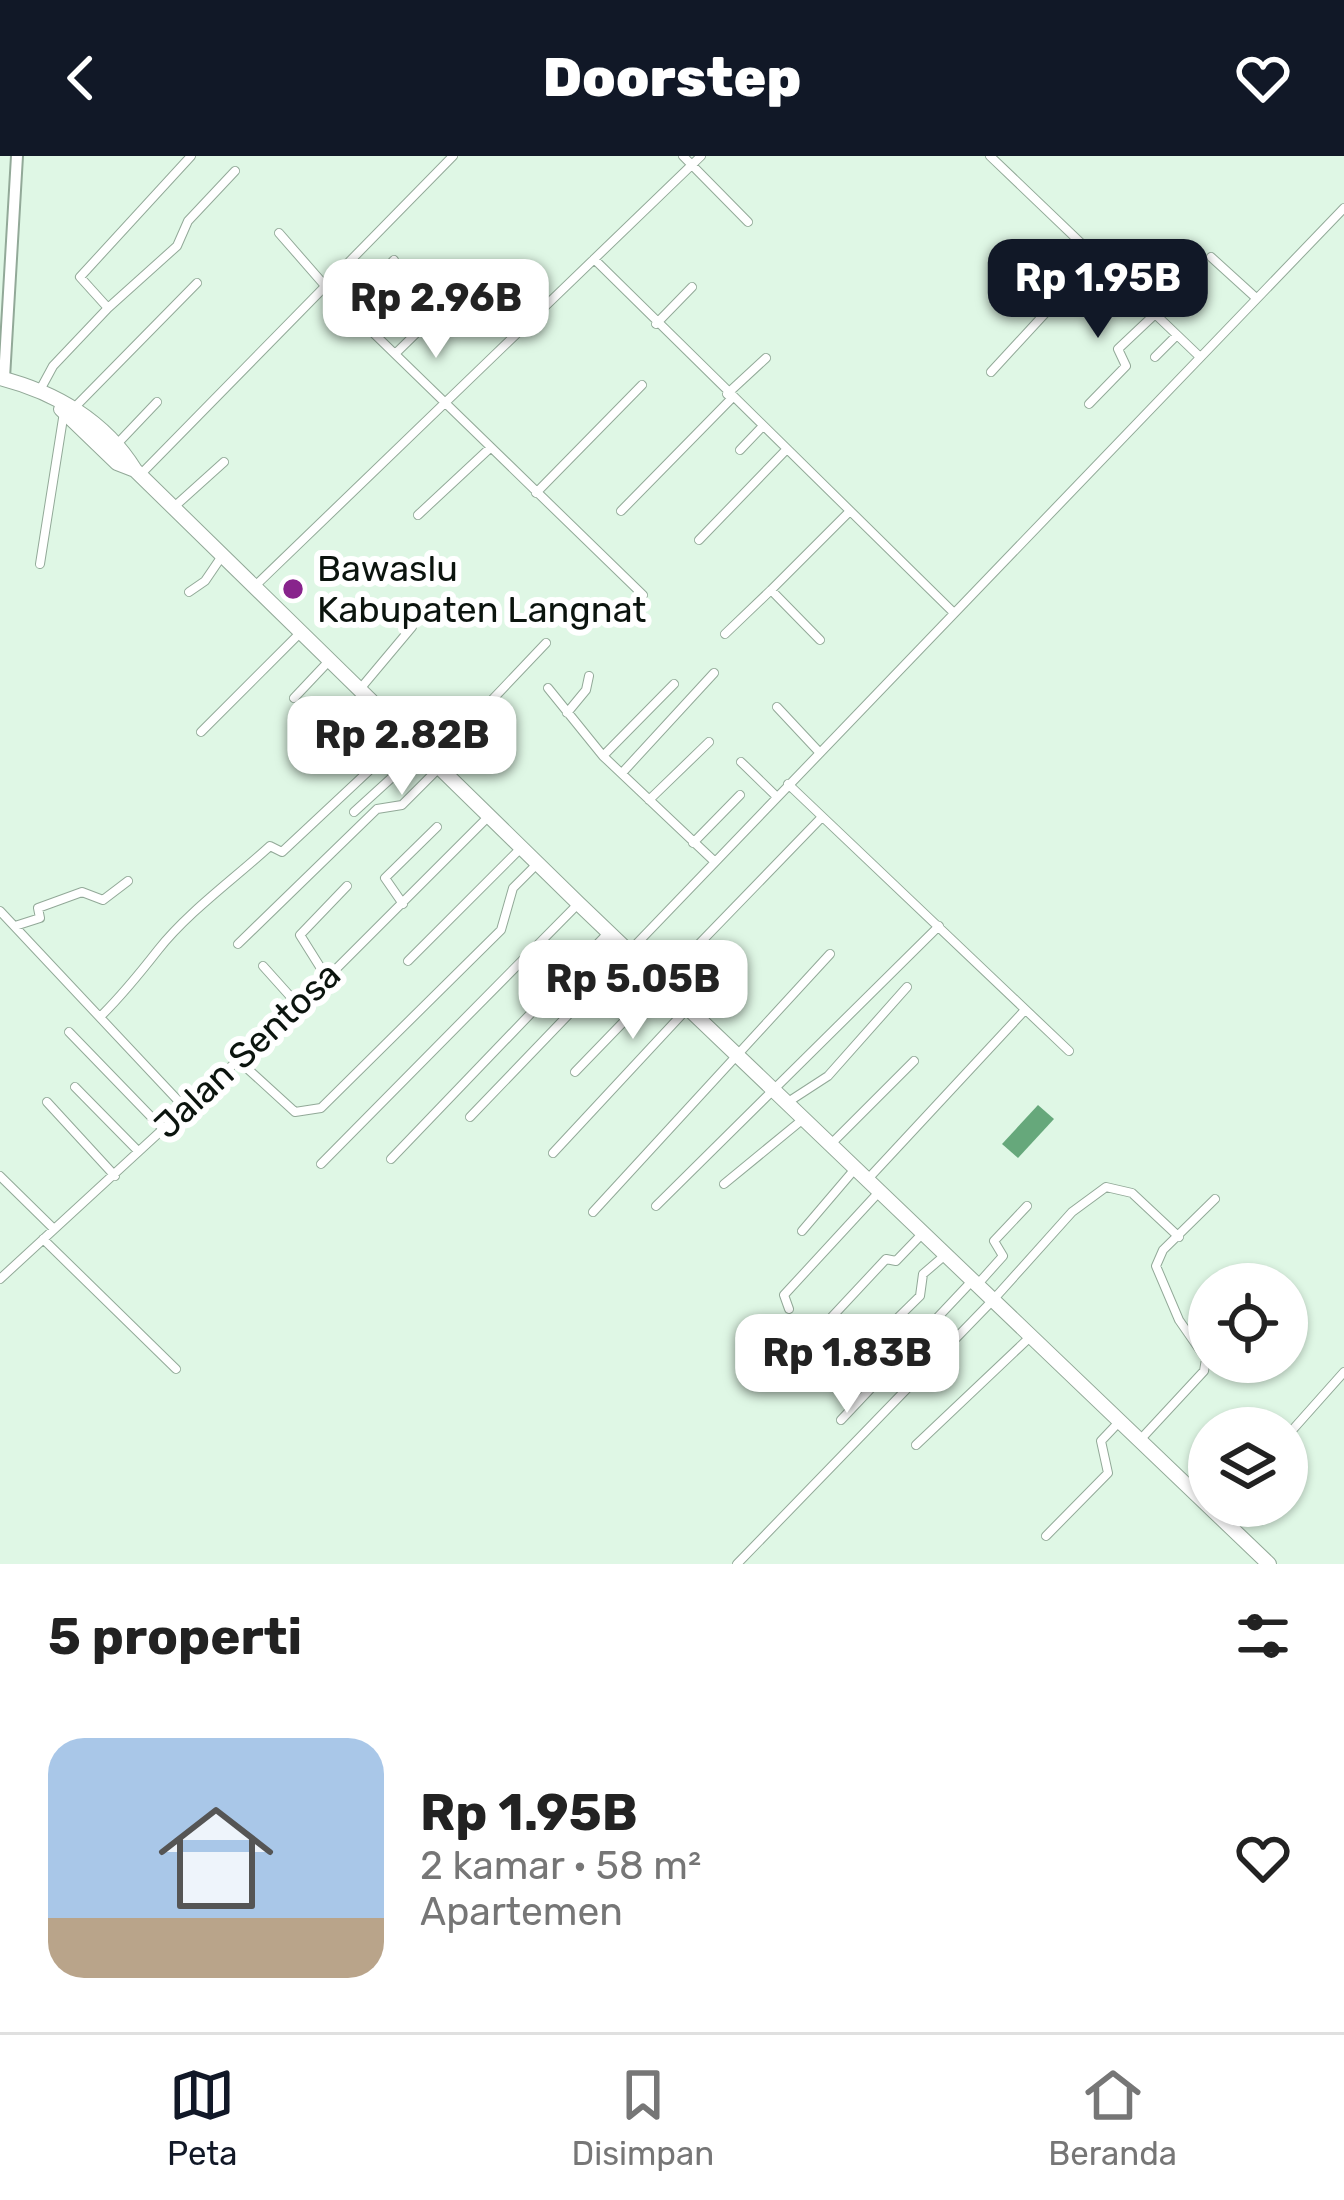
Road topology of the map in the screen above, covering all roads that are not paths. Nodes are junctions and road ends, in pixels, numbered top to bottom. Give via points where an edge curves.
1 (17, 156) edge
2 (191, 156) edge
3 (453, 156) edge
4 (683, 156) edge
5 (700, 156) edge
6 (990, 156) edge
7 (691, 165) junction
8 (235, 171) dead end
9 (1344, 208) edge
10 (748, 222) dead end
11 (279, 233) dead end
12 (1198, 256) dead end
13 (1097, 257) junction
14 (1211, 257) dead end
15 (594, 259) junction
16 (394, 260) dead end
17 (482, 269) dead end
18 (197, 284) dead end
19 (327, 287) junction
20 (692, 287) dead end
21 (1255, 297) junction
22 (349, 306) junction
23 (1144, 307) junction
24 (108, 308) junction
25 (1153, 316) junction
26 (656, 324) junction
27 (1177, 335) junction
28 (397, 352) junction
29 (1198, 356) junction
30 (1155, 357) dead end
31 (766, 358) dead end
32 (991, 372) dead end
33 (2, 380) edge
34 (642, 386) dead end
35 (40, 391) junction
36 (729, 396) junction
37 (444, 400) junction
38 (157, 402) dead end
39 (1089, 404) dead end
40 (69, 410) junction
41 (761, 428) junction
42 (118, 443) junction
43 (490, 448) junction
44 (740, 450) dead end
45 (785, 451) junction
46 (224, 462) dead end
47 (138, 472) junction
48 (536, 493) junction
49 (174, 507) junction
50 (621, 511) dead end
51 (848, 513) junction
52 (418, 515) dead end
53 (699, 540) dead end
54 (223, 555) junction
55 (40, 564) dead end
56 (255, 586) junction
57 (771, 590) junction
58 (189, 592) dead end
59 (643, 595) dead end
60 (953, 612) junction
61 (412, 626) dead end
62 (300, 633) junction
63 (725, 634) dead end
64 (820, 640) dead end
65 (546, 643) dead end
66 (328, 662) junction
67 (714, 673) dead end
68 (589, 676) dead end
69 (674, 684) dead end
70 (548, 688) dead end
71 (358, 690) junction
72 (294, 698) dead end
73 (777, 707) dead end
74 (567, 713) junction
75 (201, 733) dead end
76 (406, 736) junction
77 (709, 742) dead end
78 (421, 751) junction
79 (820, 752) junction
80 (603, 756) junction
81 (741, 762) dead end
82 (436, 765) junction
83 (622, 773) junction
84 (788, 784) junction
85 (740, 795) dead end
86 (776, 796) junction
87 (650, 800) junction
88 (354, 812) dead end
89 (489, 816) junction
90 (822, 817) junction
91 (437, 827) dead end
92 (694, 843) junction
93 (521, 848) junction
94 (714, 861) junction
95 (538, 863) junction
96 (128, 881) dead end
97 (347, 886) dead end
98 (578, 903) junction
99 (403, 904) junction
100 (0, 910) edge
101 (15, 926) junction
102 (939, 926) junction
103 (609, 932) junction
104 (238, 944) dead end
105 (626, 949) junction
106 (830, 954) dead end
107 (408, 961) dead end
108 (263, 966) dead end
109 (327, 978) junction
110 (661, 983) junction
111 (908, 987) dead end
112 (298, 1005) junction
113 (687, 1009) junction
114 (1025, 1010) junction
115 (102, 1015) junction
116 (69, 1032) dead end
117 (1070, 1052) dead end
118 (736, 1056) junction
119 (238, 1060) junction
120 (914, 1061) dead end
121 (574, 1072) dead end
122 (75, 1087) dead end
123 (772, 1089) junction
124 (47, 1102) dead end
125 (786, 1103) junction
126 (186, 1109) junction
127 (470, 1117) dead end
128 (802, 1119) junction
129 (162, 1128) junction
130 (830, 1145) junction
131 (138, 1151) junction
132 (553, 1154) dead end
133 (391, 1159) dead end
134 (321, 1164) dead end
135 (0, 1176) edge
136 (115, 1176) junction
137 (867, 1180) junction
138 (724, 1184) dead end
139 (1215, 1199) dead end
140 (1027, 1206) dead end
141 (656, 1207) dead end
142 (593, 1212) dead end
143 (54, 1229) junction
144 (802, 1231) dead end
145 (922, 1234) junction
146 (1179, 1237) junction
147 (43, 1239) junction
148 (944, 1256) junction
149 (0, 1279) edge
150 (974, 1284) junction
151 (992, 1301) junction
152 (789, 1309) dead end
153 (1029, 1338) junction
154 (800, 1351) dead end
155 (176, 1369) dead end
156 (1344, 1372) edge
157 (845, 1382) dead end
158 (1308, 1412) edge
159 (841, 1420) dead end
160 (1119, 1421) junction
161 (1139, 1441) junction
162 (916, 1445) dead end
163 (1188, 1481) edge
164 (1234, 1527) edge
165 (1046, 1536) dead end
166 (736, 1564) edge
167 (1269, 1564) edge

1 - 33 street
2 - 24 street via 80,277
3 - 19 street
4 - 7 street
5 - 7 street
6 - 13 street
7 - 10 street
7 - 15 street
8 - 24 street via 188,221 177,246
9 - 21 street
11 - 19 street
12 - 23 street
13 - 23 street
13 - 32 street
14 - 21 street
15 - 26 street
15 - 37 street
16 - 22 street
17 - 28 street
18 - 40 street
19 - 22 street
19 - 47 street
20 - 26 street
21 - 29 street
22 - 28 street
23 - 25 street
24 - 35 street
25 - 27 street
25 - 39 street via 1118,349 1126,366
26 - 36 street
27 - 29 street
27 - 30 street
28 - 37 street
29 - 60 street
31 - 36 street
33 - 35 highway
33 - 40 highway
34 - 48 street
35 - 40 highway
36 - 41 street
36 - 50 street
37 - 43 street
37 - 56 street
38 - 42 street
40 - 42 highway
40 - 47 highway via 117,463
40 - 55 street
41 - 44 street
41 - 45 street
42 - 47 highway
43 - 48 street
43 - 52 street
45 - 51 street
45 - 53 street
46 - 49 street
47 - 49 highway
48 - 59 street
49 - 54 highway
51 - 57 street
51 - 60 street
54 - 56 highway
54 - 58 street
56 - 62 highway
57 - 63 street
57 - 64 street
60 - 79 street
61 - 71 street
62 - 66 highway
62 - 75 street
65 - 82 street
66 - 71 highway
66 - 72 street
67 - 83 street
68 - 74 street
69 - 80 street
70 - 74 street
71 - 76 highway
73 - 79 street
74 - 80 street
76 - 78 highway
76 - 115 street via 282,852 270,846 231,881
77 - 87 street
78 - 82 highway
78 - 88 street
79 - 84 street
80 - 83 street
81 - 86 street
82 - 89 highway
82 - 104 street via 402,805 377,809
83 - 87 street
84 - 86 street
84 - 90 street
85 - 92 street
86 - 94 street
87 - 92 street
89 - 93 highway
89 - 99 street, Jalan Sentosa
90 - 102 street
90 - 110 street
91 - 99 street via 385,878
92 - 94 street
93 - 95 highway
93 - 107 street
94 - 105 street
95 - 98 highway
95 - 119 street via 513,888 508,921 485,948 321,1108 295,1112
96 - 101 street via 103,900 82,892
97 - 109 street via 300,935
98 - 103 highway
98 - 134 street
99 - 109 street, Jalan Sentosa
100 - 101 street
101 - 115 street
102 - 114 street
102 - 123 street
103 - 105 highway
103 - 133 street
105 - 110 highway
105 - 127 street
106 - 118 street
108 - 112 street
109 - 112 street, Jalan Sentosa
110 - 113 highway
110 - 121 street
111 - 125 street via 834,1070
112 - 119 street, Jalan Sentosa
113 - 118 highway
113 - 132 street
114 - 117 street
114 - 137 street
115 - 126 street
116 - 129 street
118 - 123 highway
118 - 142 street
119 - 126 street, Jalan Sentosa
120 - 130 street
122 - 131 street
123 - 125 highway
123 - 141 street
124 - 136 street
125 - 128 highway
126 - 129 street, Jalan Sentosa
128 - 130 highway
128 - 138 street
129 - 131 street, Jalan Sentosa
130 - 137 highway
131 - 136 street, Jalan Sentosa
135 - 143 street
136 - 143 street, Jalan Sentosa
137 - 144 street
137 - 145 highway
137 - 152 street via 784,1295
139 - 146 street
140 - 150 street via 994,1240 1003,1256
143 - 147 street, Jalan Sentosa
145 - 148 highway
145 - 154 street via 896,1261 886,1259
146 - 151 street via 1132,1193 1106,1187 1072,1212
146 - 161 street via 1160,1255 1157,1272 1206,1363
147 - 149 street, Jalan Sentosa
147 - 155 street
148 - 150 highway
148 - 157 street
150 - 151 highway
150 - 159 street
151 - 153 highway
151 - 166 street
153 - 160 highway
153 - 162 street
156 - 158 street
160 - 161 highway
160 - 165 street via 1101,1441 1110,1470
161 - 163 highway
164 - 167 highway

